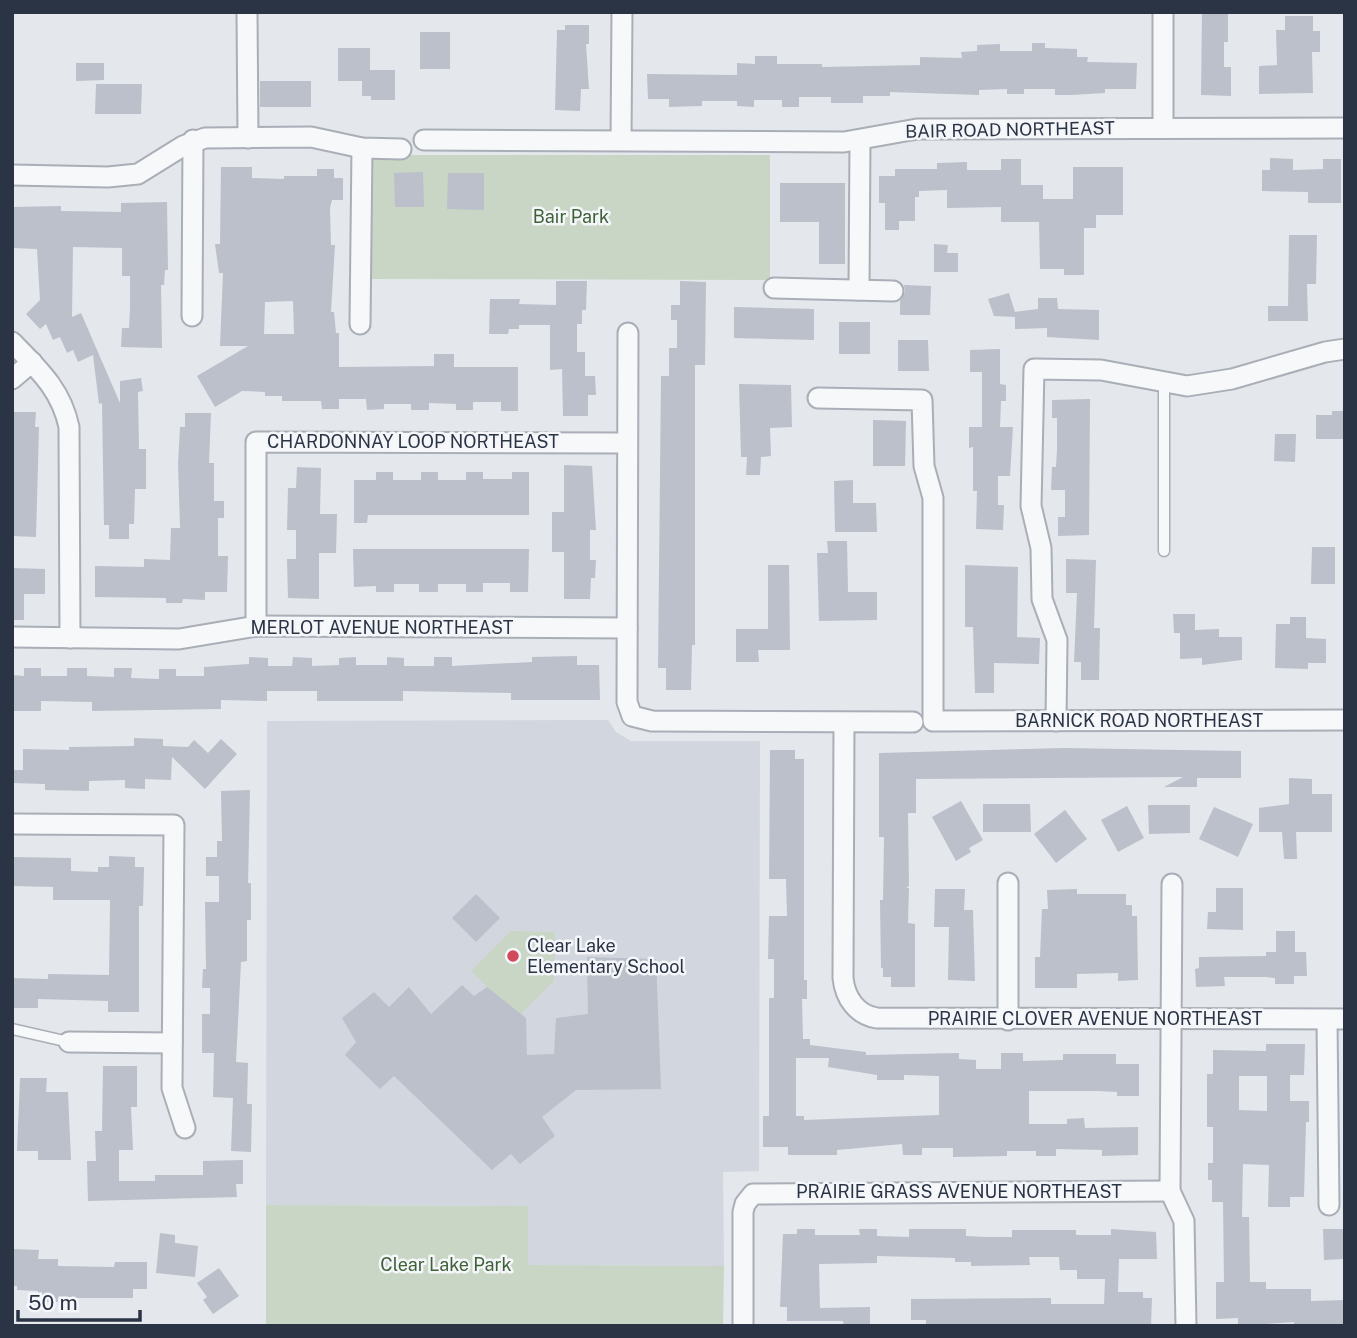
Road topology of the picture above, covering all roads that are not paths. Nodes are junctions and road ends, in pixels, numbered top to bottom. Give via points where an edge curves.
1 (247, 12) edge
2 (622, 12) edge
3 (1163, 12) edge
4 (1163, 128) junction
5 (1345, 128) edge
6 (248, 138) junction
7 (193, 140) junction
8 (424, 140) dead end
9 (621, 140) junction
10 (860, 141) junction
11 (362, 148) junction
12 (401, 149) dead end
13 (12, 175) edge
14 (774, 288) dead end
15 (859, 290) junction
16 (893, 291) dead end
17 (191, 316) dead end
18 (360, 324) dead end
19 (628, 333) dead end
20 (12, 342) edge
21 (1345, 349) edge
22 (32, 362) junction
23 (12, 379) edge
24 (1164, 383) junction
25 (818, 398) dead end
26 (627, 443) junction
27 (1164, 551) dead end
28 (256, 626) junction
29 (627, 628) junction
30 (12, 637) edge
31 (70, 638) junction
32 (1345, 720) edge
33 (1056, 721) junction
34 (913, 722) dead end
35 (844, 723) junction
36 (12, 824) edge
37 (1008, 883) dead end
38 (1172, 884) dead end
39 (1171, 1019) junction
40 (1336, 1019) edge
41 (1008, 1020) junction
42 (12, 1029) edge
43 (69, 1042) joint
44 (172, 1043) junction
45 (185, 1128) dead end
46 (1170, 1191) junction
47 (1329, 1205) dead end
48 (743, 1326) edge
49 (1186, 1326) edge

1 - 6 street
2 - 9 street
3 - 4 street
4 - 5 street, BAIR ROAD NORTHEAST
4 - 10 street, BAIR ROAD NORTHEAST via 917,129
6 - 7 street
6 - 11 street via 323,138
7 - 13 street via 138,174
7 - 17 street
8 - 9 street, BAIR ROAD NORTHEAST
9 - 10 street, BAIR ROAD NORTHEAST
10 - 15 street
11 - 12 street
11 - 18 street
14 - 15 street
15 - 16 street
19 - 26 street
20 - 22 street
21 - 24 street via 1220,381 1187,386
22 - 23 street
22 - 31 street via 60,396 69,426
24 - 27 lane
24 - 33 street via 1101,370 1034,369 1031,506 1041,548 1042,599 1057,640
25 - 33 street, BARNICK ROAD NORTHEAST via 922,400 924,466 933,498 933,721
26 - 28 street, CHARDONNAY LOOP NORTHEAST via 256,442
26 - 29 street
28 - 29 street, MERLOT AVENUE NORTHEAST
28 - 31 street, MERLOT AVENUE NORTHEAST via 179,639
29 - 35 street via 627,702 632,716 652,721
30 - 31 street, MERLOT AVENUE NORTHEAST
32 - 33 street, BARNICK ROAD NORTHEAST
34 - 35 street
35 - 41 street, PRAIRIE CLOVER AVENUE NORTHEAST via 843,978 851,1001 863,1014 877,1018
36 - 44 street via 174,825
37 - 41 street
38 - 39 street
39 - 40 street, PRAIRIE CLOVER AVENUE NORTHEAST
39 - 41 street, PRAIRIE CLOVER AVENUE NORTHEAST
39 - 46 street
40 - 47 street
42 - 43 lane
43 - 44 street
44 - 45 street via 172,1088
46 - 48 street, PRAIRIE GRASS AVENUE NORTHEAST via 761,1192 748,1198 743,1212
46 - 49 street via 1184,1222

